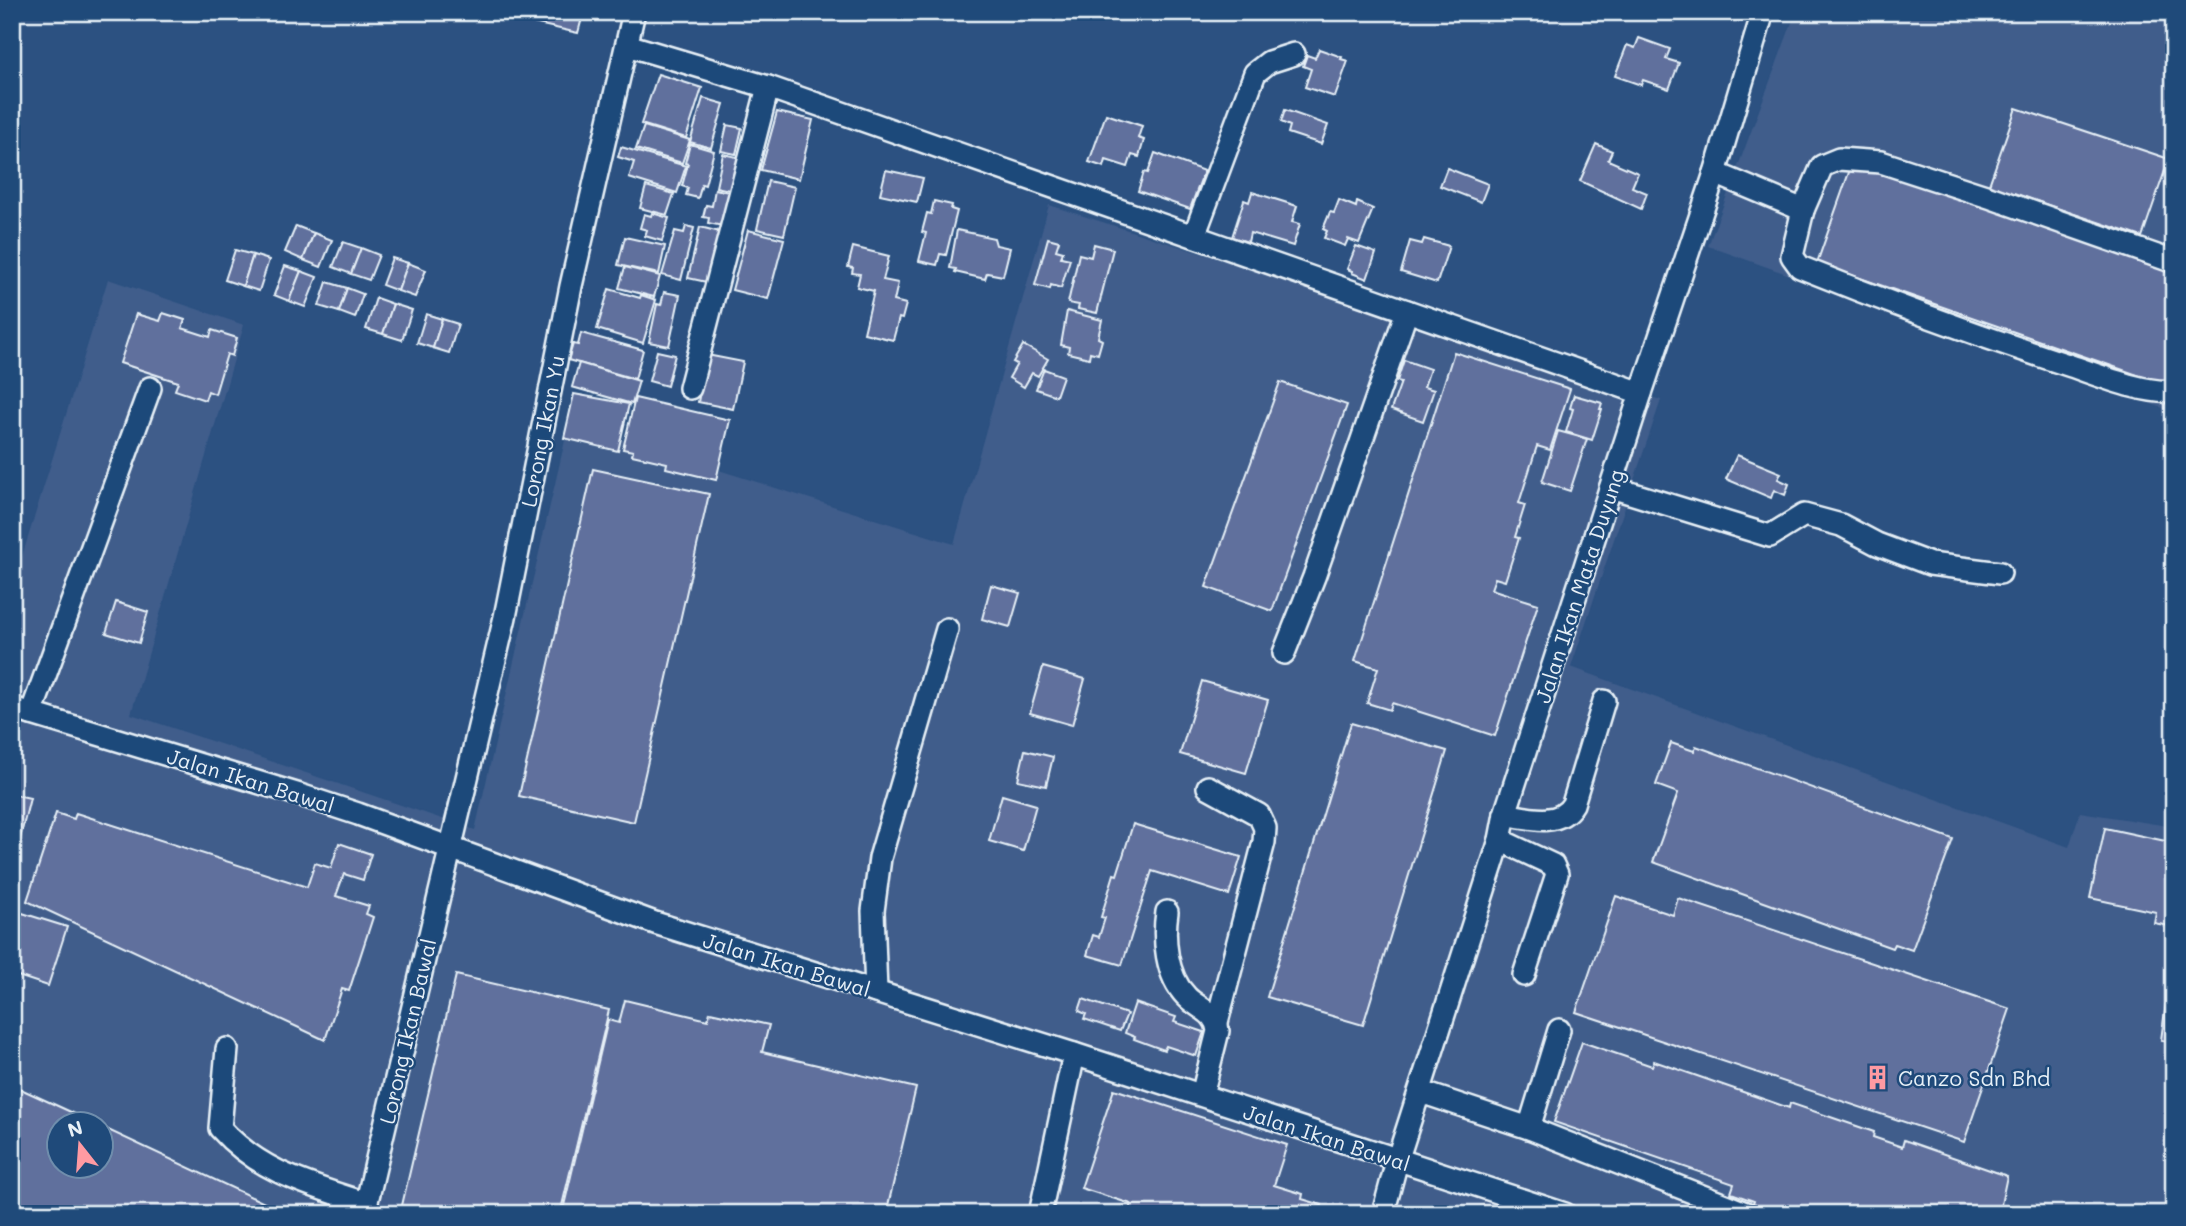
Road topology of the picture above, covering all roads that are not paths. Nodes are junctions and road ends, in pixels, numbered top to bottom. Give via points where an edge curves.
1 (634, 12) edge
2 (1763, 12) edge
3 (627, 45) junction
4 (1294, 54) dead end
5 (768, 87) junction
6 (1715, 173) junction
7 (1803, 210) junction
8 (1194, 236) junction
9 (2174, 262) edge
10 (1407, 311) junction
11 (150, 388) dead end
12 (690, 388) dead end
13 (2174, 391) edge
14 (1641, 393) junction
15 (1611, 487) junction
16 (2000, 573) dead end
17 (947, 629) dead end
18 (1284, 653) dead end
19 (1604, 701) dead end
20 (22, 711) edge
21 (1208, 787) dead end
22 (1505, 814) junction
23 (1500, 840) junction
24 (449, 849) junction
25 (1167, 912) dead end
26 (1524, 975) dead end
27 (876, 992) junction
28 (1217, 1022) junction
29 (1559, 1030) dead end
30 (227, 1049) dead end
31 (1074, 1054) junction
32 (1421, 1092) junction
33 (1202, 1095) junction
34 (1529, 1128) junction
35 (1397, 1161) junction
36 (365, 1209) edge
37 (1040, 1214) edge
38 (1383, 1214) edge
39 (1565, 1214) edge
40 (1748, 1214) edge

1 - 3 street, Lorong Ikan Yu
2 - 6 street, Jalan Ikan Mata Duyung
3 - 5 street
3 - 24 street, Lorong Ikan Yu via 571,286 505,617
4 - 8 street via 1269,62 1255,73
5 - 8 street
5 - 12 street
6 - 7 street
6 - 14 street, Jalan Ikan Mata Duyung
7 - 9 street via 1822,166 1839,159 1881,162
7 - 13 street via 1792,256 1800,267 2112,380 2163,393
8 - 10 street
10 - 14 street
10 - 18 street
11 - 20 street
14 - 15 street, Jalan Ikan Mata Duyung
15 - 16 street via 1770,536 1804,514 1842,525 1930,564
15 - 22 street, Jalan Ikan Mata Duyung
17 - 27 street via 880,858 873,911
19 - 22 street via 1569,811 1550,820
20 - 24 street, Jalan Ikan Bawal via 289,791
21 - 28 street via 1259,815 1265,828
22 - 23 street, Jalan Ikan Mata Duyung
23 - 26 street via 1553,865 1557,874
23 - 32 street, Jalan Ikan Mata Duyung
24 - 27 street, Jalan Ikan Bawal via 655,923
24 - 36 street, Lorong Ikan Bawal
25 - 28 street via 1166,946 1178,986
27 - 31 street, Jalan Ikan Bawal
28 - 33 street
29 - 34 street
30 - 36 street via 220,1128 231,1141 265,1167
31 - 33 street, Jalan Ikan Bawal
31 - 37 street
32 - 34 street
32 - 35 street, Jalan Ikan Mata Duyung
33 - 35 street, Jalan Ikan Bawal
34 - 40 street
35 - 38 street, Jalan Ikan Mata Duyung
35 - 39 street, Jalan Ikan Bawal

